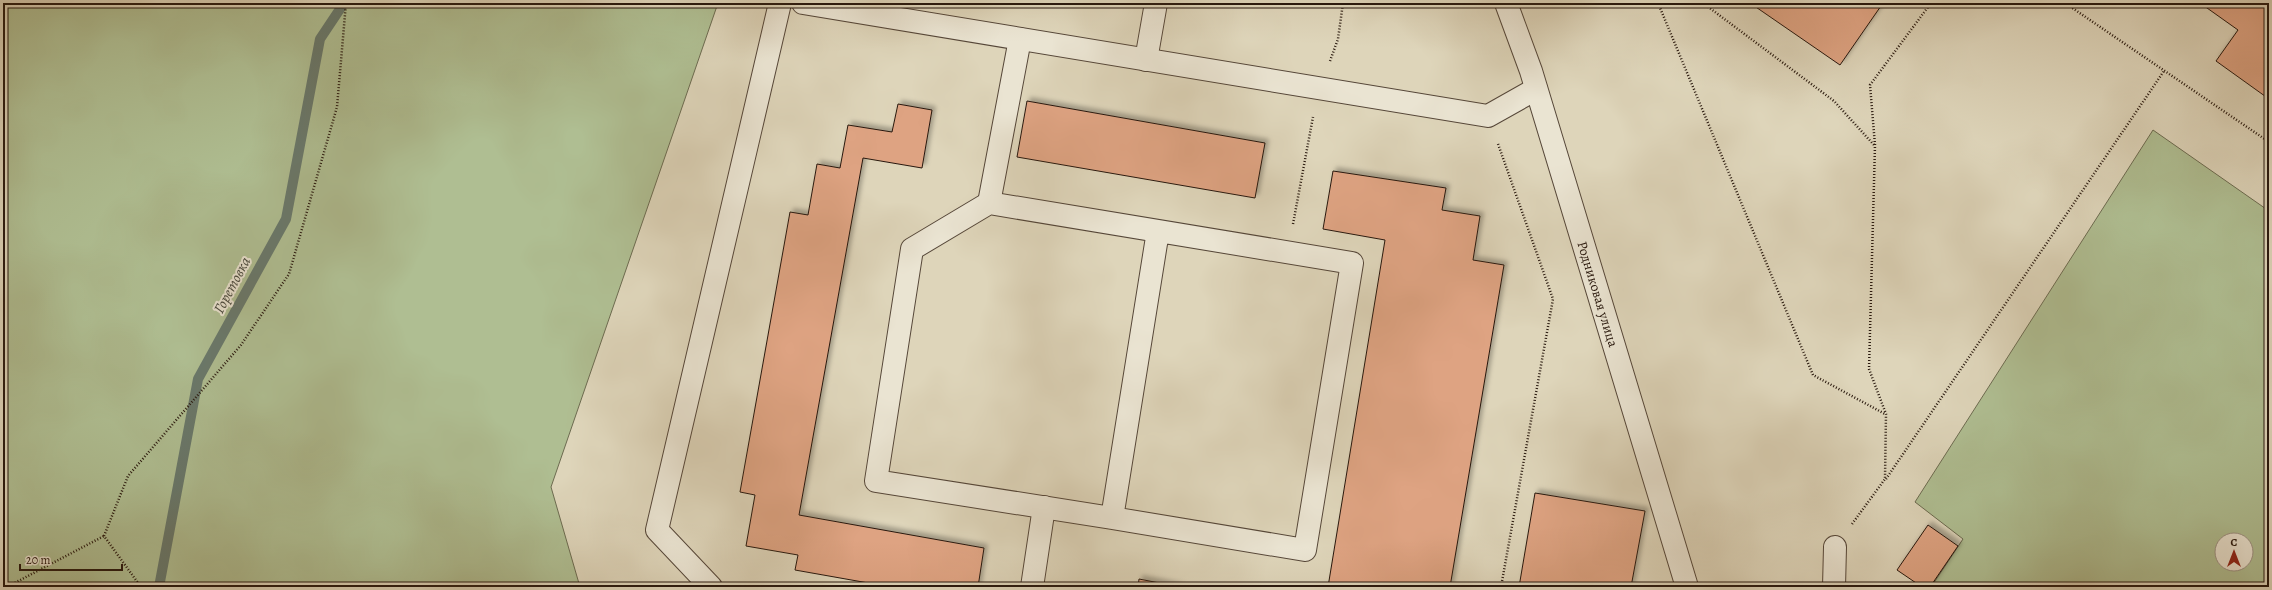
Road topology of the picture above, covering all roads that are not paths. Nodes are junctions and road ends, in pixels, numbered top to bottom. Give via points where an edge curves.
1 (780, 3) edge
2 (803, 3) edge
3 (1156, 3) edge
4 (1506, 3) edge
5 (1020, 39) junction
6 (1146, 60) junction
7 (1536, 89) junction
8 (990, 203) junction
9 (1158, 231) junction
10 (1044, 507) junction
11 (1112, 518) junction
12 (1835, 547) road end
13 (711, 587) edge
14 (1032, 587) edge
15 (1687, 587) edge
16 (1834, 587) edge

1 - 13 street via 657,530
2 - 5 street
3 - 6 street
4 - 7 street, Родниковая улица
5 - 6 street
5 - 8 street
6 - 7 street via 1488,116
7 - 15 street, Родниковая улица
8 - 9 street
8 - 10 street via 912,249 876,481
9 - 11 street
9 - 11 street via 1352,262 1305,550
10 - 11 street
10 - 14 street
12 - 16 street

